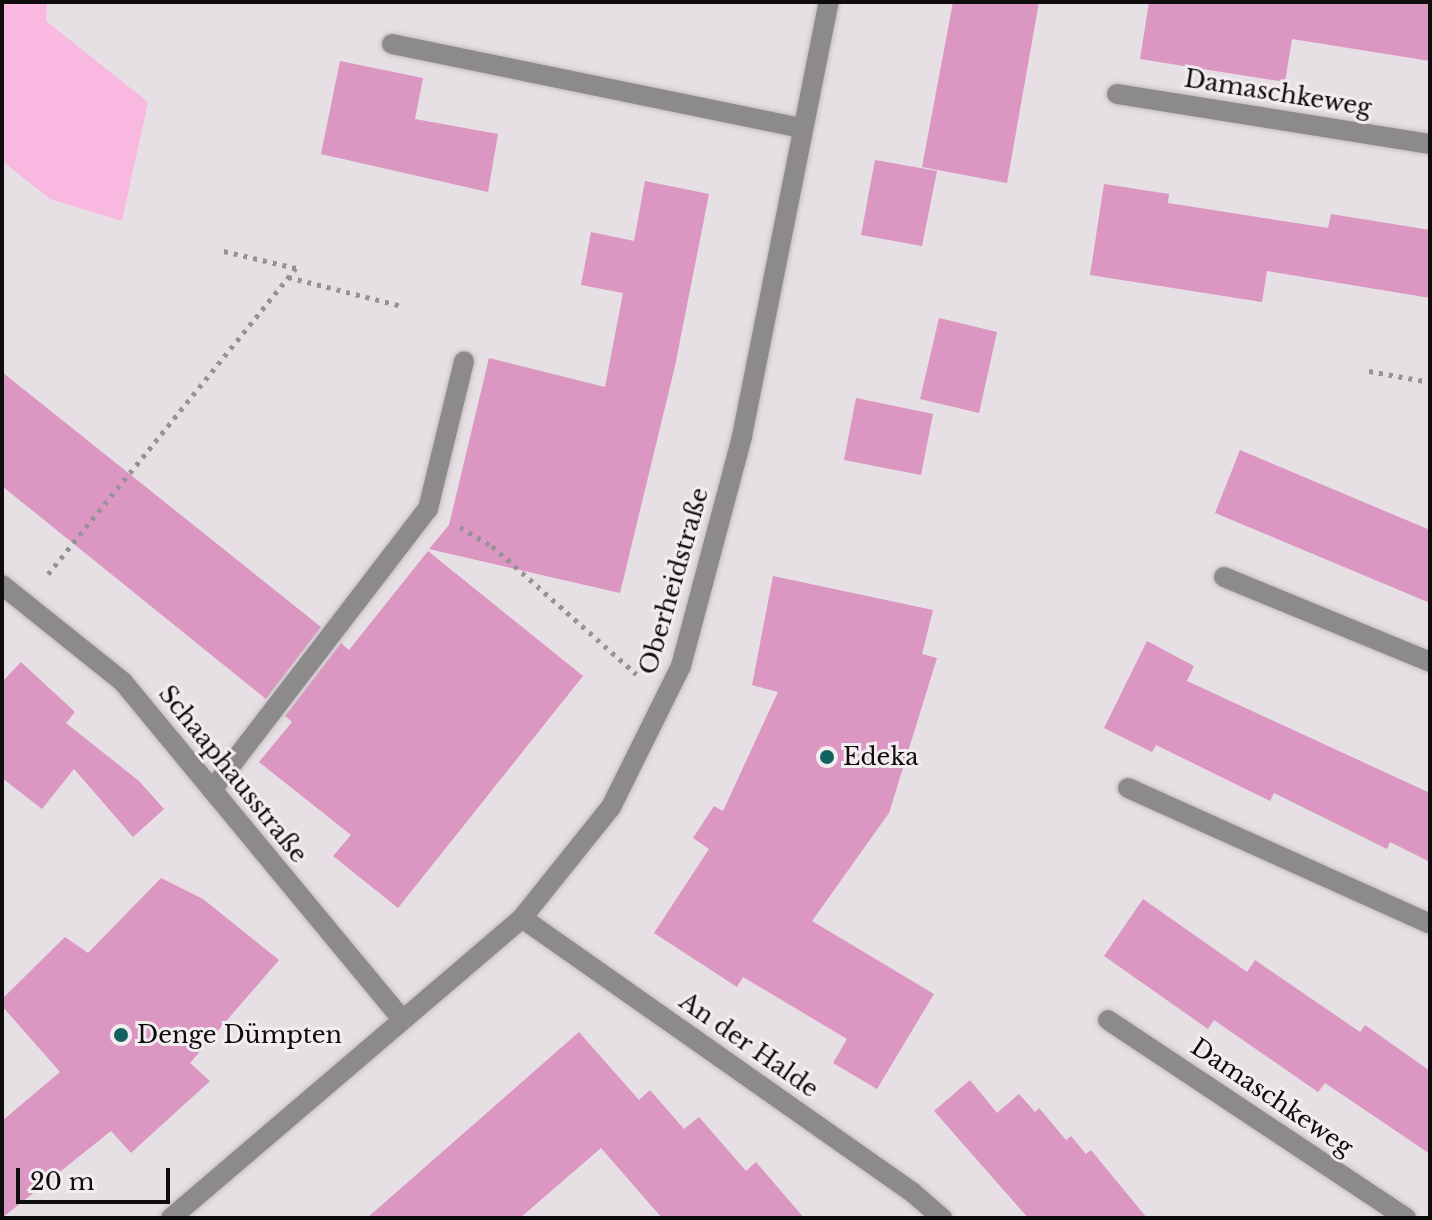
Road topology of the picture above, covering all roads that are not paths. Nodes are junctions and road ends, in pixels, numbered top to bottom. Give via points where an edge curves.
1 (829, 2) edge
2 (392, 44) dead end
3 (1117, 94) dead end
4 (803, 128) junction
5 (1430, 144) edge
6 (464, 361) dead end
7 (1224, 577) dead end
8 (2, 585) edge
9 (1430, 662) edge
10 (1128, 788) dead end
11 (212, 790) junction
12 (522, 918) junction
13 (1430, 924) edge
14 (402, 1019) junction
15 (1108, 1020) dead end
16 (171, 1218) edge
17 (942, 1218) edge
18 (1406, 1218) edge

1 - 4 street, Oberheidstraße
2 - 4 street
3 - 5 street, Damaschkeweg
4 - 12 street, Oberheidstraße via 742,436 681,666 611,807
6 - 11 street via 428,509
7 - 9 street
8 - 11 street, Schaaphausstraße via 123,682
10 - 13 street
11 - 14 street, Schaaphausstraße
12 - 14 street, Oberheidstraße
12 - 17 street, An der Halde
14 - 16 street, Oberheidstraße
15 - 18 street, Damaschkeweg

